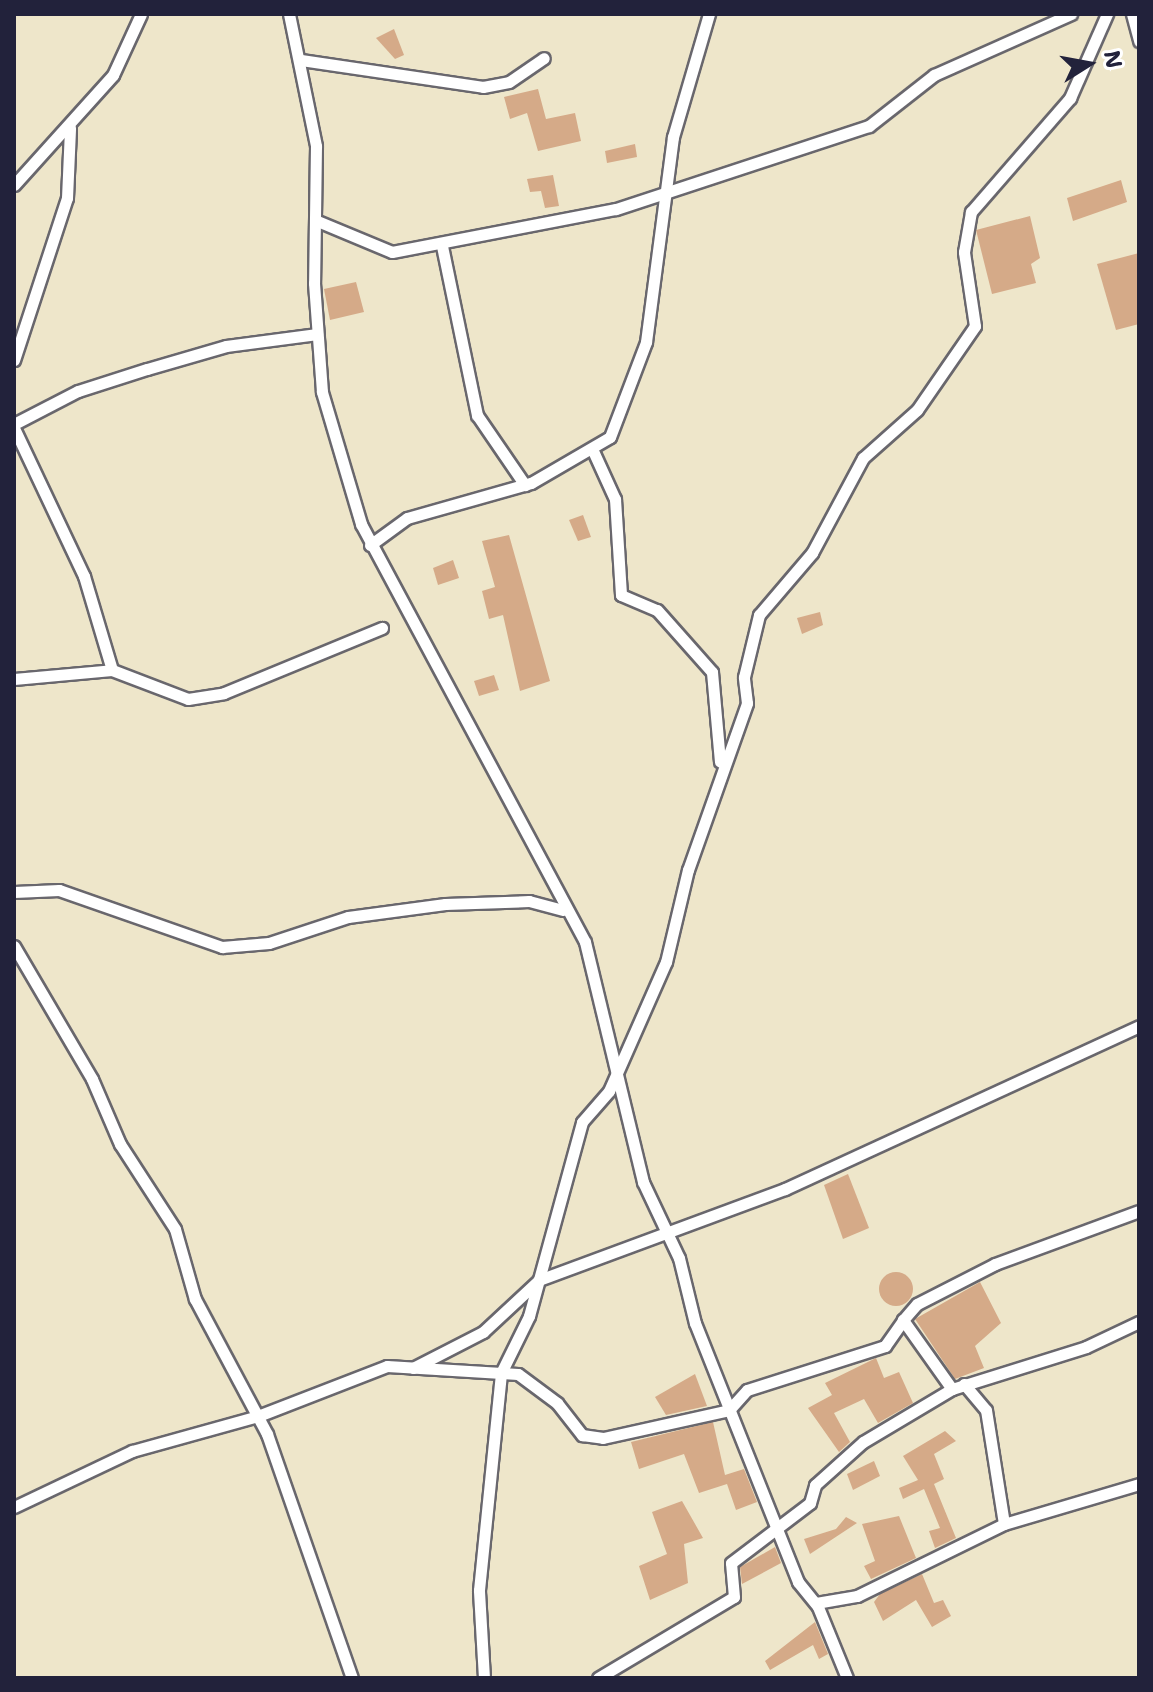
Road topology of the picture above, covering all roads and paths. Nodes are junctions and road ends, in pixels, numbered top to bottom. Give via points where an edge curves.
1 (141, 14) edge
2 (289, 14) edge
3 (709, 14) edge
4 (1071, 14) edge
5 (1107, 14) edge
6 (1132, 14) edge
7 (1139, 41) edge
8 (544, 58) dead end
9 (301, 60) junction
10 (70, 128) junction
11 (14, 185) edge
12 (668, 195) junction
13 (315, 220) junction
14 (442, 246) junction
15 (317, 334) junction
16 (14, 360) edge
17 (14, 426) edge
18 (594, 453) junction
19 (525, 485) junction
20 (370, 545) junction
21 (382, 628) dead end
22 (112, 670) junction
23 (14, 679) edge
24 (721, 767) junction
25 (14, 892) edge
26 (563, 910) junction
27 (14, 946) edge
28 (1139, 1026) edge
29 (617, 1071) junction
30 (1139, 1211) edge
31 (669, 1238) junction
32 (539, 1280) junction
33 (903, 1320) junction
34 (1139, 1322) edge
35 (413, 1369) junction
36 (501, 1373) junction
37 (964, 1384) junction
38 (952, 1389) junction
39 (729, 1410) junction
40 (258, 1416) junction
41 (1139, 1484) edge
42 (14, 1507) edge
43 (1004, 1524) junction
44 (781, 1528) junction
45 (816, 1603) junction
46 (352, 1678) edge
47 (484, 1678) edge
48 (598, 1678) edge
49 (847, 1678) edge

1 - 10 street via 113,75
2 - 9 street
3 - 12 street via 678,113
4 - 12 street via 934,75 869,126
5 - 24 street via 1070,98 971,212 964,252 975,326 917,410 863,458 812,553 759,615 744,677 747,703
6 - 7 street
8 - 9 street via 509,82 483,87
9 - 13 street via 316,146
10 - 11 street
10 - 16 street via 67,198
12 - 14 street
12 - 18 street via 646,342 610,437
13 - 14 street via 385,253
13 - 15 street
14 - 19 street via 477,415
15 - 17 street via 226,346 147,369 78,391
15 - 20 street via 322,392
17 - 22 street via 84,576
18 - 19 street
18 - 24 street via 615,499 621,595 657,610 712,672
19 - 20 street via 407,518
20 - 26 street via 501,797 537,850
21 - 22 street via 224,693 188,699
22 - 23 street
24 - 29 street via 666,962
25 - 26 street via 59,890 222,947 269,943 348,917 445,904 529,901
26 - 29 street via 585,942 606,1048
27 - 40 street via 92,1079 120,1144 171,1220 195,1299
28 - 31 street
29 - 31 street via 643,1182
29 - 32 street via 582,1122
30 - 33 street via 951,1283
31 - 32 street
31 - 39 street
32 - 35 street via 483,1332
32 - 36 street
33 - 38 street
33 - 39 street via 885,1346 747,1390
34 - 37 street via 1086,1347
35 - 36 street
35 - 40 street via 360,1372
36 - 39 street via 518,1374 593,1438
36 - 47 street via 479,1590
37 - 38 street
37 - 43 street via 986,1410
38 - 44 street via 863,1442
39 - 44 street
40 - 42 street via 132,1451
40 - 46 street
41 - 43 street
43 - 45 street via 857,1596
44 - 45 street via 798,1582
44 - 48 street via 731,1563 734,1597
45 - 49 street

